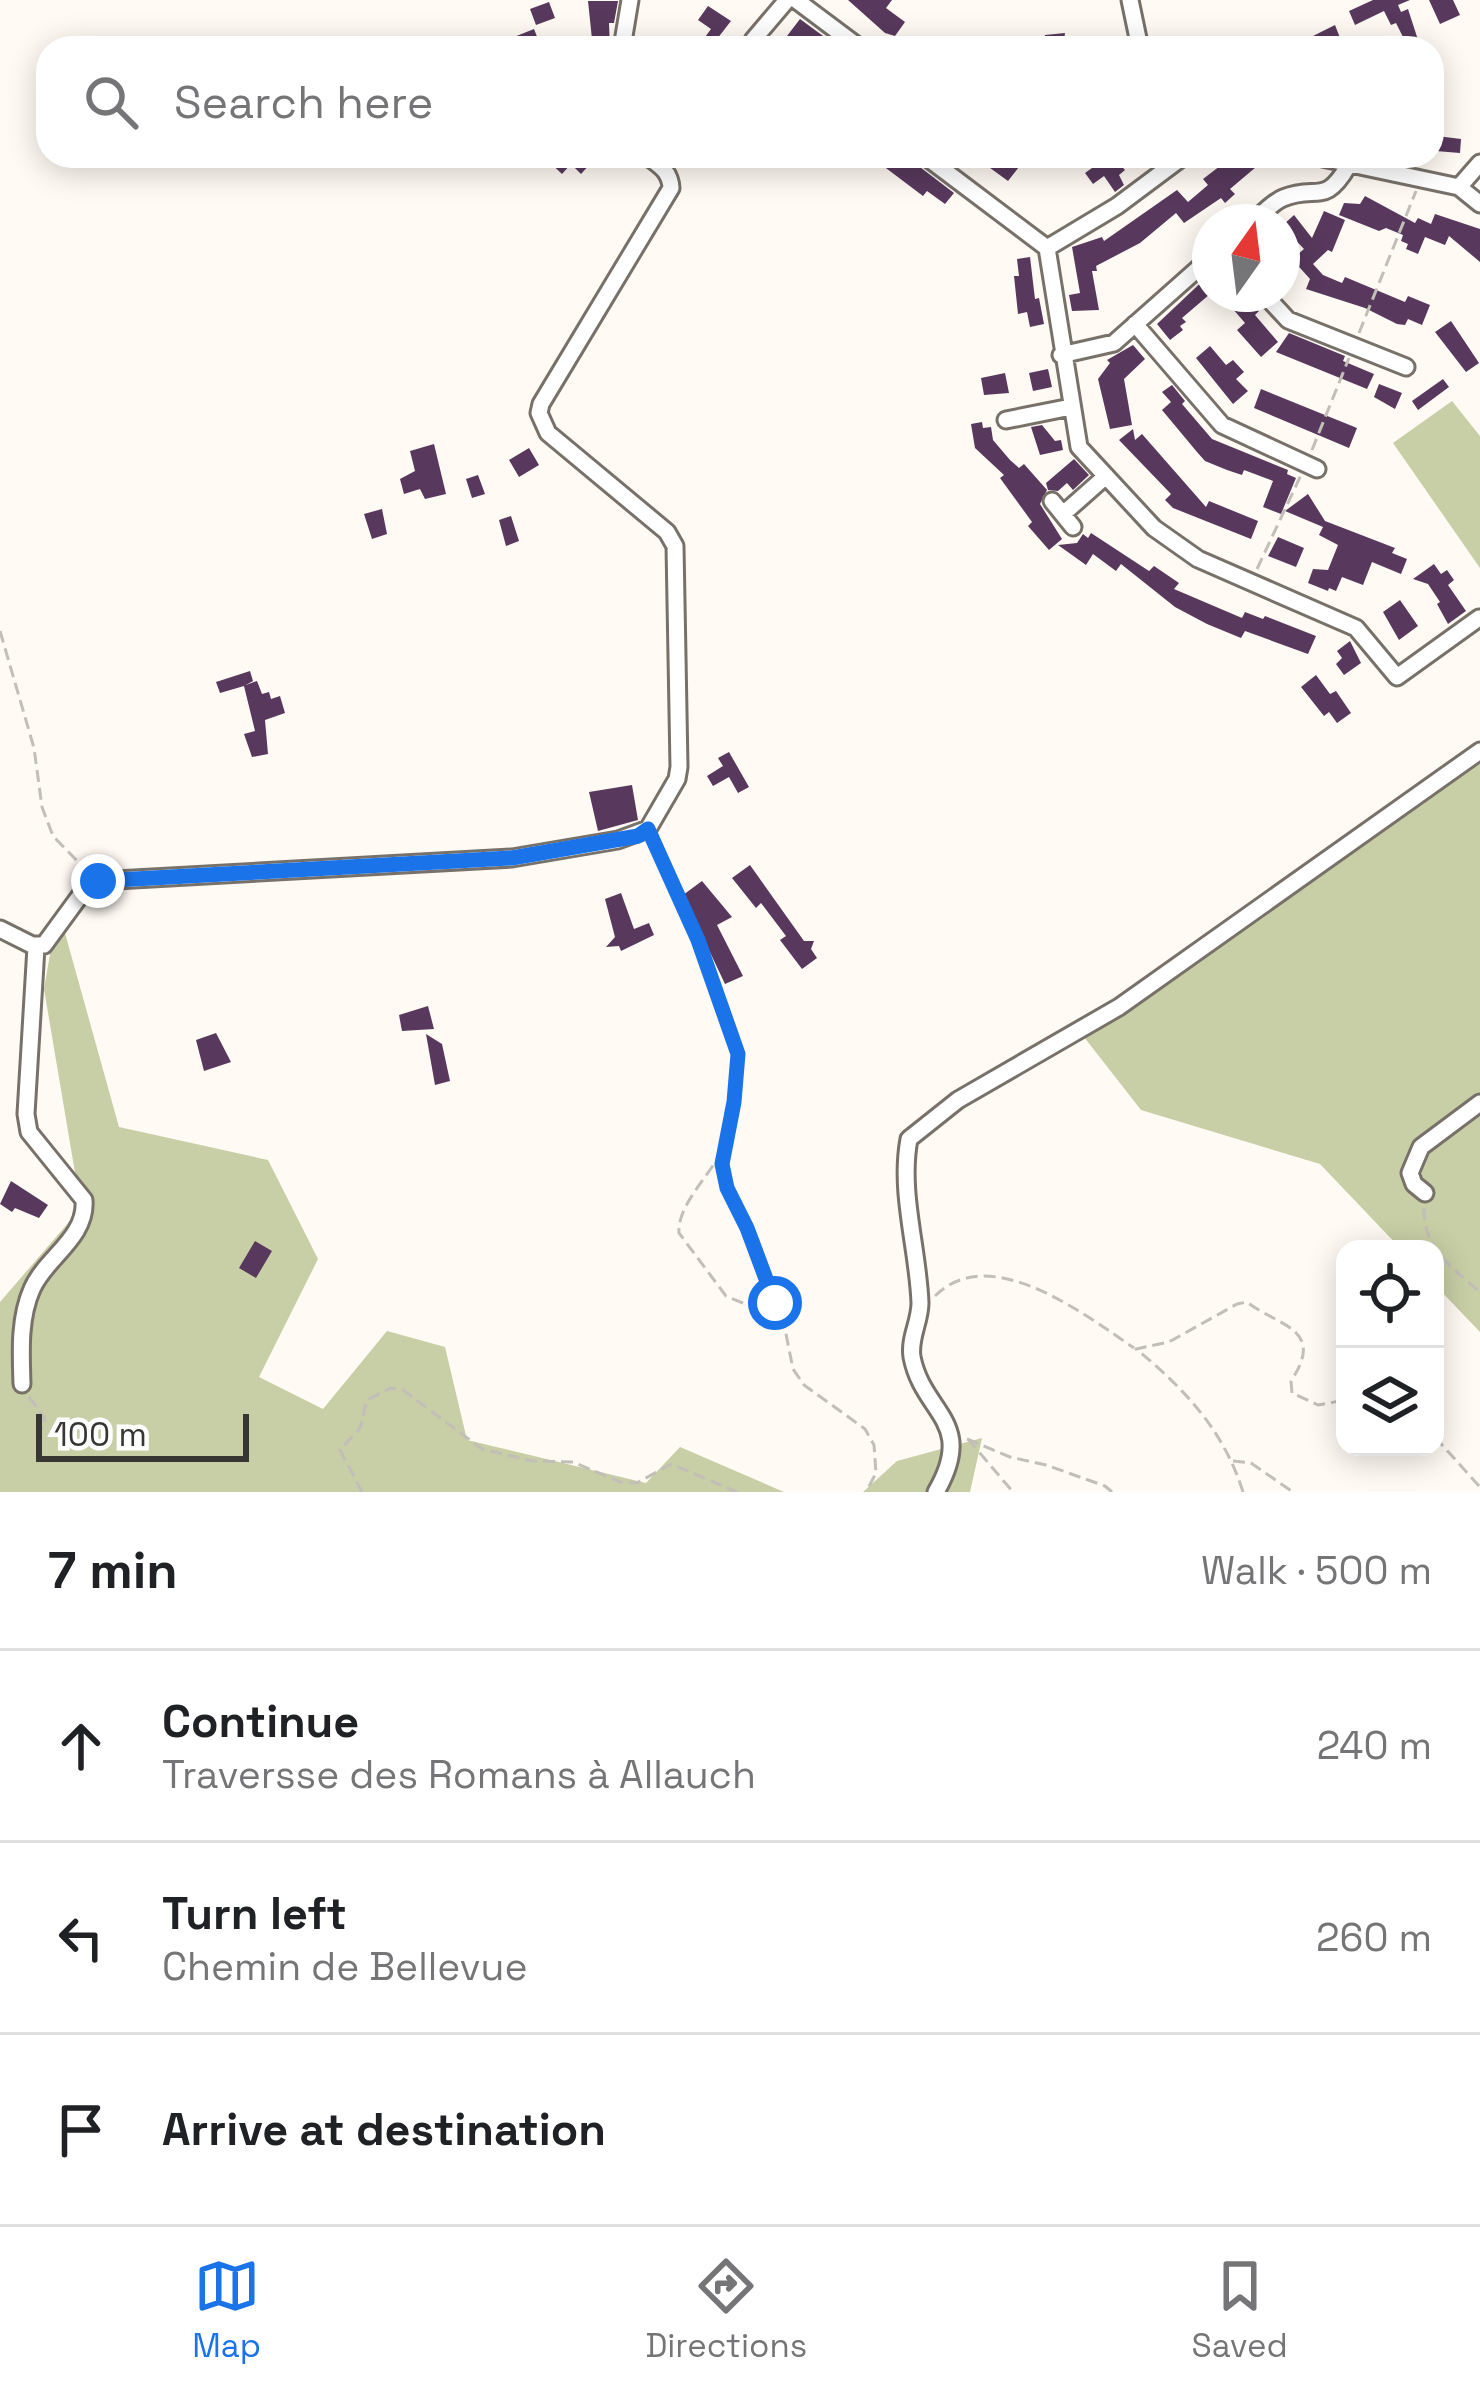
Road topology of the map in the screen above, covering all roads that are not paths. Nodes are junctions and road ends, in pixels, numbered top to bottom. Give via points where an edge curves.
1 (631, 0) edge
2 (787, 0) edge
3 (796, 0) edge
4 (1130, 0) edge
5 (624, 36) edge
6 (756, 36) edge
7 (844, 36) edge
8 (1138, 36) edge
9 (1480, 163) edge
10 (661, 168) edge
11 (941, 168) edge
12 (1168, 168) edge
13 (1347, 168) edge
14 (1360, 168) edge
15 (1460, 188) junction
16 (1274, 204) edge
17 (1480, 204) edge
18 (1047, 248) junction
19 (1192, 274) edge
20 (1281, 312) edge
21 (1135, 324) junction
22 (1061, 355) junction
23 (1406, 367) dead end
24 (1071, 407) junction
25 (1006, 420) dead end
26 (1312, 466) road end
27 (1106, 476) junction
28 (1063, 514) dead end
29 (1479, 618) edge
30 (1480, 751) edge
31 (0, 929) edge
32 (36, 947) junction
33 (1480, 1103) edge
34 (1425, 1193) road end
35 (22, 1384) road end
36 (936, 1492) edge

1 - 5 street
2 - 6 street
3 - 7 street
4 - 8 street
9 - 15 street
10 - 32 street via 671,188 539,413 548,433 675,546 680,767 648,829 512,858 92,883
11 - 18 street
12 - 18 street
13 - 16 street via 1321,195
14 - 15 street
15 - 17 street
18 - 22 street
19 - 21 street
20 - 23 street
21 - 22 street via 1114,343
21 - 26 street via 1222,425
22 - 24 street
24 - 25 street
24 - 27 street via 1079,447
27 - 28 street
27 - 29 street via 1154,528 1198,559 1357,628 1397,677
30 - 36 street via 1118,1007 958,1100 909,1139 904,1166 920,1310 912,1360 952,1448
31 - 32 street
32 - 35 street via 29,1132 85,1209 33,1286
33 - 34 street via 1421,1147 1410,1173

